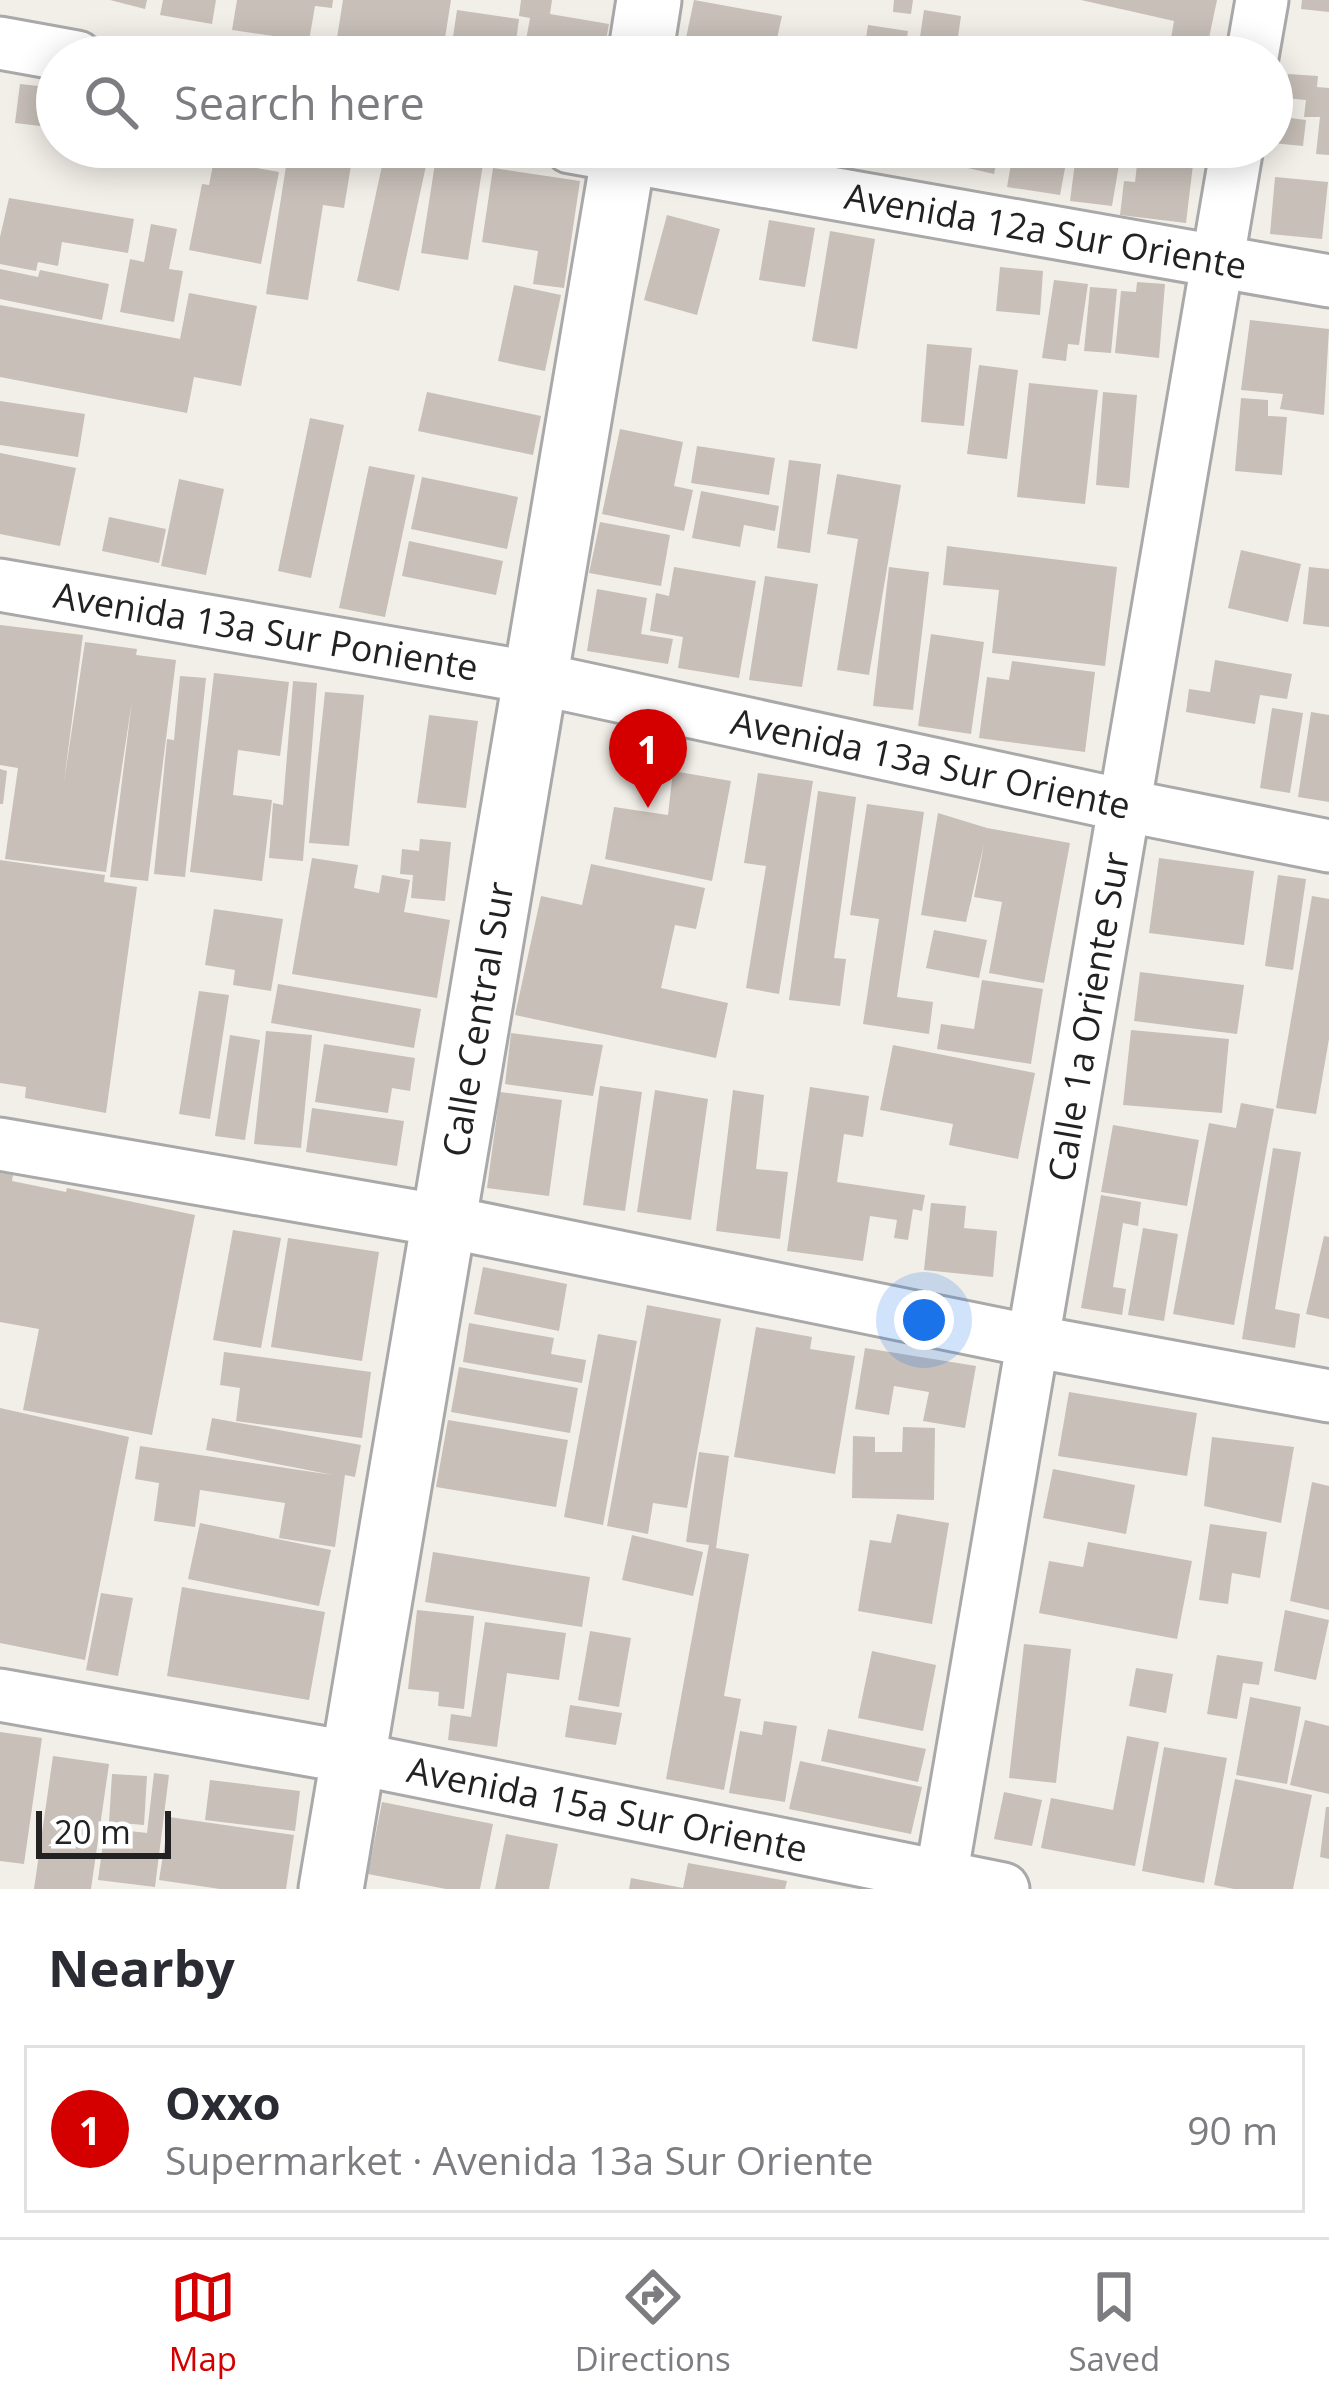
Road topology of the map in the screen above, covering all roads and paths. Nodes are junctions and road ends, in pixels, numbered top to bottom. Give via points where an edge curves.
1 (650, 0) edge
2 (1262, 0) edge
3 (644, 36) edge
4 (1256, 36) edge
5 (0, 43) edge
6 (36, 50) edge
7 (604, 168) edge
8 (706, 168) edge
9 (1233, 168) edge
10 (1217, 260) junction
11 (1329, 280) edge
12 (0, 585) edge
13 (535, 677) junction
14 (1124, 806) junction
15 (1329, 845) edge
16 (0, 1144) edge
17 (443, 1221) junction
18 (1032, 1341) junction
19 (1329, 1396) edge
20 (0, 1695) edge
21 (354, 1758) junction
22 (940, 1883) edge
23 (332, 1889) edge
24 (1003, 1889) edge

1 - 3 street
2 - 4 street
5 - 6 street
7 - 13 street, Calle Central Sur
8 - 10 street, Avenida 12a Sur Oriente
9 - 10 street, Calle 1a Oriente Sur
10 - 11 street, Avenida 12a Sur Oriente
10 - 14 street, Calle 1a Oriente Sur
12 - 13 street, Avenida 13a Sur Poniente
13 - 14 street, Avenida 13a Sur Oriente
13 - 17 street, Calle Central Sur
14 - 15 street, Avenida 13a Sur Oriente
14 - 18 street, Calle 1a Oriente Sur
16 - 17 street
17 - 18 street
17 - 21 street, Calle Central Sur
18 - 19 street
18 - 22 street, Calle 1a Oriente Sur
20 - 21 street, Avenida 15a Sur Oriente
21 - 22 street, Avenida 15a Sur Oriente
21 - 23 street, Calle Central Sur
22 - 24 street, Avenida 15a Sur Oriente

